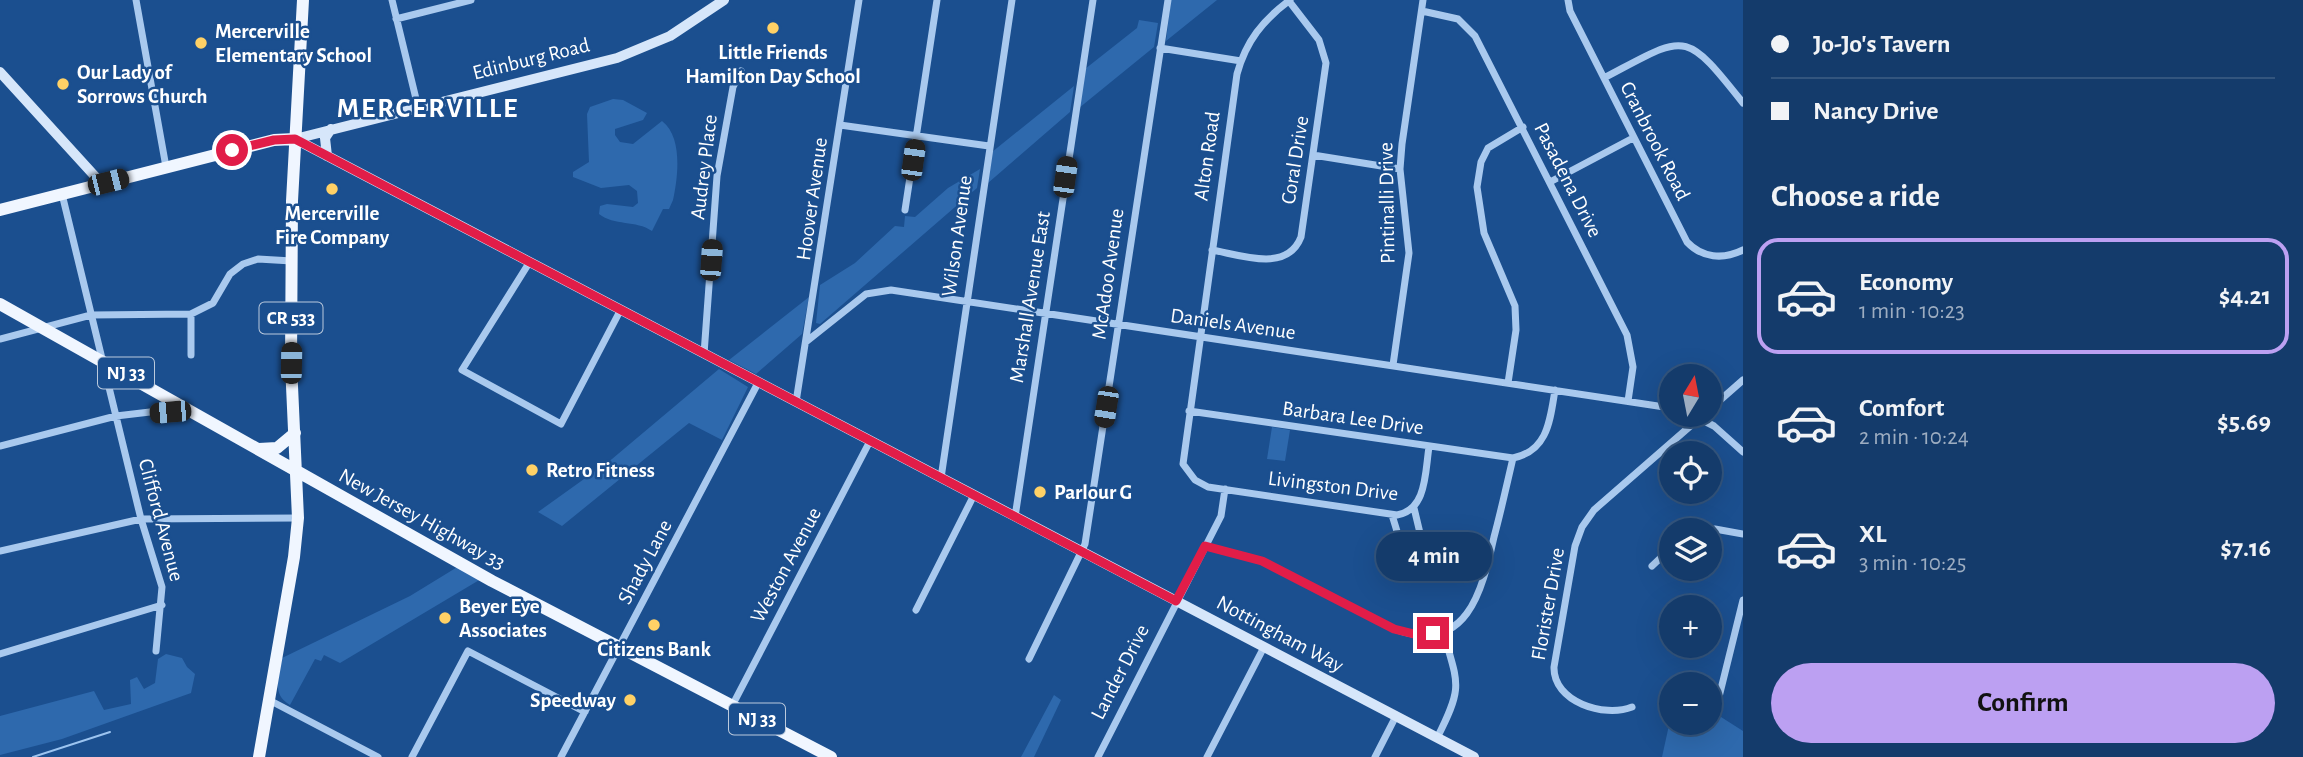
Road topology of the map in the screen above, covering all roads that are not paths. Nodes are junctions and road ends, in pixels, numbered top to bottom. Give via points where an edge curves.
1 (136, 0) edge
2 (303, 0) edge
3 (392, 0) edge
4 (471, 0) edge
5 (724, 0) edge
6 (859, 0) edge
7 (937, 0) edge
8 (1012, 0) edge
9 (1093, 0) edge
10 (1168, 0) edge
11 (1423, 0) edge
12 (1568, 0) edge
13 (1289, 1) edge
14 (1422, 11) junction
15 (397, 19) junction
16 (1160, 48) junction
17 (1241, 61) junction
18 (741, 71) dead end
19 (0, 72) edge
20 (1604, 78) junction
21 (1743, 103) edge
22 (418, 107) junction
23 (840, 125) junction
24 (1523, 127) junction
25 (331, 129) junction
26 (916, 135) junction
27 (1633, 138) junction
28 (295, 139) junction
29 (989, 146) junction
30 (1313, 155) junction
31 (327, 156) junction
32 (166, 167) junction
33 (1400, 169) junction
34 (1550, 182) junction
35 (102, 184) junction
36 (62, 194) junction
37 (0, 210) edge
38 (905, 210) dead end
39 (1212, 250) junction
40 (1743, 250) edge
41 (292, 261) junction
42 (530, 263) junction
43 (965, 301) junction
44 (0, 304) edge
45 (620, 311) junction
46 (1045, 313) junction
47 (191, 314) junction
48 (91, 315) junction
49 (1119, 324) junction
50 (43, 328) junction
51 (1199, 336) junction
52 (0, 339) edge
53 (807, 341) junction
54 (704, 354) junction
55 (191, 355) dead end
56 (102, 360) junction
57 (1393, 365) junction
58 (1743, 380) edge
59 (758, 383) junction
60 (1507, 383) junction
61 (1555, 390) junction
62 (1722, 398) edge
63 (1628, 401) junction
64 (796, 402) junction
65 (1659, 406) edge
66 (185, 408) junction
67 (1189, 411) junction
68 (116, 416) junction
69 (1686, 427) edge
70 (1715, 427) edge
71 (295, 432) junction
72 (870, 441) junction
73 (0, 446) edge
74 (1429, 447) junction
75 (258, 449) junction
76 (1743, 452) edge
77 (1513, 458) junction
78 (297, 471) junction
79 (942, 478) junction
80 (1225, 489) junction
81 (974, 495) junction
82 (1413, 508) junction
83 (1392, 515) junction
84 (1015, 517) junction
85 (298, 518) junction
86 (141, 519) junction
87 (1722, 532) edge
88 (1743, 534) edge
89 (1205, 546) junction
90 (0, 551) edge
91 (1083, 552) junction
92 (1659, 559) edge
93 (1652, 566) dead end
94 (1743, 600) edge
95 (1176, 601) junction
96 (162, 605) junction
97 (916, 610) dead end
98 (1443, 631) junction
99 (620, 647) junction
100 (1264, 647) junction
101 (156, 651) dead end
102 (0, 654) edge
103 (1029, 659) dead end
104 (1722, 685) edge
105 (269, 700) junction
106 (732, 706) junction
107 (1632, 707) dead end
108 (585, 712) junction
109 (1396, 716) junction
110 (1437, 738) junction
111 (259, 757) edge
112 (378, 757) edge
113 (412, 757) edge
114 (561, 757) edge
115 (831, 757) edge
116 (1097, 757) edge
117 (1207, 757) edge
118 (1375, 757) edge
119 (1474, 757) edge

1 - 32 street
2 - 28 main road, CR 533
3 - 15 street
4 - 15 street
5 - 22 street, Edinburg Road via 670,36 634,52
6 - 23 street, Hoover Avenue
7 - 26 street
8 - 29 street, Wilson Avenue
9 - 46 street, Marshall Avenue East
10 - 16 street, McAdoo Avenue
11 - 14 street, Pintinalli Drive
12 - 20 street, Cranbrook Road
13 - 17 street, Alton Road via 1263,21
13 - 30 street, Coral Drive via 1325,54
14 - 24 street, Pasadena Drive via 1451,16 1471,29
14 - 33 street, Pintinalli Drive
15 - 22 street
16 - 17 street
16 - 49 street, McAdoo Avenue
17 - 39 street, Alton Road
18 - 54 street, Audrey Place via 733,87 717,176
19 - 35 street
20 - 21 street via 1662,48 1687,46 1709,60
20 - 27 street, Cranbrook Road
22 - 25 street, Edinburg Road
23 - 26 street
23 - 53 street, Hoover Avenue
24 - 34 street, Pasadena Drive
24 - 60 street via 1488,148 1480,162 1477,187 1484,233 1515,306
25 - 28 street, Edinburg Road
25 - 31 street via 325,138
26 - 29 street
26 - 38 street
27 - 34 street
27 - 40 street, Cranbrook Road via 1692,247 1715,256
28 - 31 street, Nottingham Way
28 - 32 main road
28 - 41 main road, CR 533
29 - 43 street, Wilson Avenue
30 - 33 street
30 - 39 street, Coral Drive via 1301,237 1294,249 1274,259
31 - 42 street, Nottingham Way
32 - 35 main road
33 - 57 street, Pintinalli Drive via 1409,254
34 - 63 street, Pasadena Drive via 1627,335 1633,367
35 - 36 main road
36 - 37 main road
36 - 48 street, Clifford Avenue
39 - 51 street, Alton Road
41 - 47 street via 258,259 243,264 230,274 214,303
41 - 71 main road, CR 533
42 - 45 street, Nottingham Way
42 - 45 street via 462,370 561,424
43 - 46 street, Daniels Avenue
43 - 53 street, Daniels Avenue via 873,291
43 - 79 street, Wilson Avenue
44 - 50 main road, New Jersey Highway 33 / NJ 33
45 - 54 street, Nottingham Way
46 - 49 street, Daniels Avenue
46 - 84 street, Marshall Avenue East
47 - 48 street
47 - 55 street
48 - 50 street
48 - 56 street, Clifford Avenue
49 - 51 street, Daniels Avenue
49 - 91 street, McAdoo Avenue
50 - 52 street
50 - 56 main road, New Jersey Highway 33 / NJ 33
51 - 57 street, Daniels Avenue
51 - 67 street, Alton Road
53 - 64 street, Hoover Avenue
54 - 59 street, Nottingham Way
56 - 66 main road, New Jersey Highway 33 / NJ 33
56 - 68 street, Clifford Avenue
57 - 60 street, Daniels Avenue
58 - 62 street
59 - 64 street, Nottingham Way
59 - 99 street, Shady Lane
60 - 61 street, Daniels Avenue
61 - 63 street, Daniels Avenue
61 - 77 street via 1549,427 1541,443 1530,453
63 - 65 street, Daniels Avenue
64 - 72 street, Nottingham Way
66 - 68 street
66 - 75 main road, New Jersey Highway 33 / NJ 33
67 - 74 street, Barbara Lee Drive
67 - 80 street, Livingston Drive via 1182,456 1185,469 1200,484
68 - 73 street
68 - 86 street, Clifford Avenue
69 - 107 street, Florister Drive via 1594,510 1575,546 1555,681 1574,701 1619,712
70 - 76 street
71 - 75 main road via 277,448
71 - 78 main road, CR 533
72 - 79 street, Nottingham Way
72 - 106 street, Weston Avenue
74 - 77 street, Barbara Lee Drive
74 - 82 street, Livingston Drive via 1422,491
75 - 78 main road, New Jersey Highway 33 / NJ 33
77 - 98 street via 1479,597 1467,614
78 - 85 main road, CR 533
78 - 99 main road, New Jersey Highway 33 / NJ 33
79 - 81 street, Nottingham Way
80 - 83 street, Livingston Drive
80 - 89 street, Lander Drive via 1221,516
81 - 84 street, Nottingham Way
81 - 97 street
82 - 83 street, Livingston Drive
82 - 83 street via 1420,533 1413,543 1400,541
84 - 91 street, Nottingham Way
85 - 86 street
85 - 105 main road, CR 533
86 - 90 street
86 - 96 street, Clifford Avenue via 162,587
87 - 88 street
89 - 95 street, Lander Drive
89 - 98 street via 1262,561 1402,632 1423,635
91 - 95 street, Nottingham Way
91 - 103 street, McAdoo Avenue
92 - 93 street
94 - 104 street
95 - 100 street, Nottingham Way
95 - 116 street, Lander Drive
96 - 101 street, Clifford Avenue
96 - 102 street
98 - 110 street via 1458,688
99 - 106 main road, New Jersey Highway 33 / NJ 33
99 - 108 street, Shady Lane
100 - 109 street, Nottingham Way
100 - 117 street
105 - 111 main road, CR 533
105 - 112 street
106 - 115 main road, New Jersey Highway 33 / NJ 33
108 - 113 street via 468,651
108 - 114 street, Shady Lane
109 - 110 street, Nottingham Way
109 - 118 street
110 - 119 street, Nottingham Way

